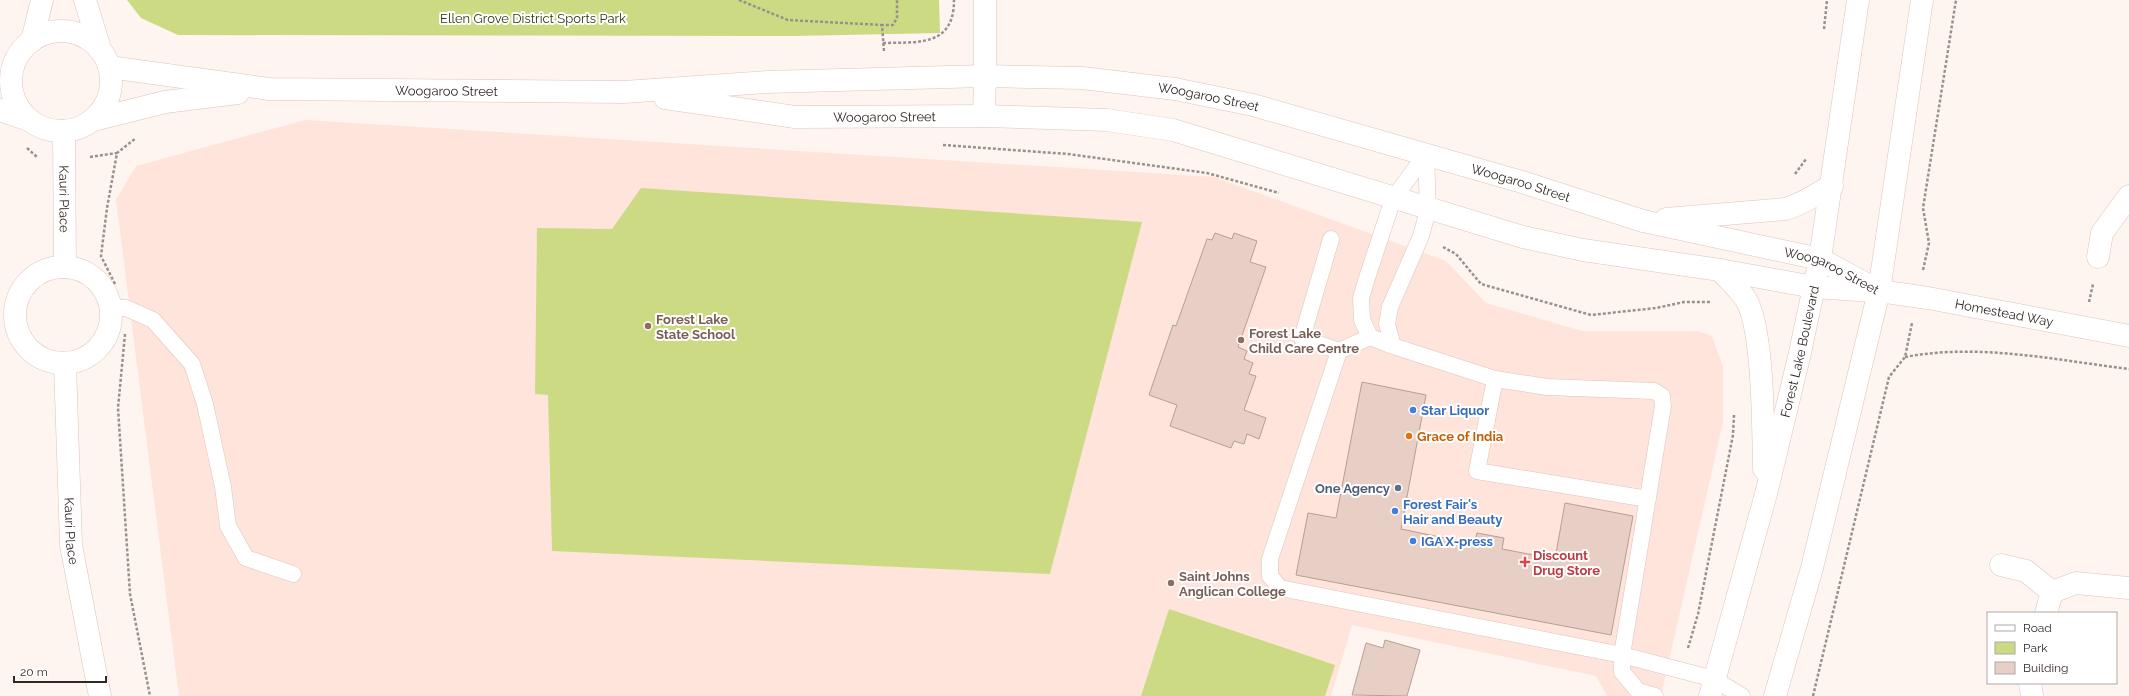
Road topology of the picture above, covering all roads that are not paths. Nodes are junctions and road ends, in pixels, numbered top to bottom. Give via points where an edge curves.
1 (42, 0) edge
2 (85, 0) edge
3 (985, 0) edge
4 (1858, 0) edge
5 (1922, 0) edge
6 (32, 40) junction
7 (105, 58) junction
8 (8, 62) edge
9 (985, 76) junction
10 (269, 89) junction
11 (624, 92) junction
12 (0, 110) edge
13 (984, 116) junction
14 (29, 120) junction
15 (93, 120) junction
16 (64, 131) junction
17 (1426, 154) junction
18 (1832, 186) junction
19 (2129, 196) edge
20 (1393, 199) junction
21 (1428, 210) junction
22 (1643, 222) junction
23 (1331, 239) dead end
24 (2098, 258) road end
25 (1820, 259) junction
26 (65, 266) junction
27 (1720, 270) junction
28 (1814, 287) junction
29 (1879, 291) junction
30 (118, 308) junction
31 (8, 324) edge
32 (2129, 336) edge
33 (1370, 337) junction
34 (1393, 346) junction
35 (1339, 351) junction
36 (65, 364) junction
37 (1495, 379) junction
38 (1766, 494) junction
39 (1648, 499) junction
40 (2001, 565) dead end
41 (293, 574) dead end
42 (2129, 588) edge
43 (2052, 592) junction
44 (2046, 612) edge
45 (1622, 655) junction
46 (2030, 684) edge
47 (1712, 688) edge
48 (100, 696) edge
49 (1655, 696) edge
50 (1742, 696) edge
51 (1775, 696) edge
52 (2032, 696) edge

1 - 6 main road
2 - 7 main road
3 - 9 main road
4 - 18 main road, Forest Lake Boulevard
5 - 29 main road
6 - 7 main road via 47,33 63,30 79,34
6 - 8 main road
7 - 10 main road, Woogaroo Street
7 - 15 main road via 111,90 105,107
8 - 14 main road via 14,95 18,106
9 - 11 main road, Woogaroo Street via 767,82
9 - 13 main road
9 - 17 main road, Woogaroo Street via 1082,78 1215,96
10 - 11 main road, Woogaroo Street
10 - 15 main road, Woogaroo Street via 165,102
11 - 13 main road, Woogaroo Street via 795,117
12 - 14 main road
13 - 20 main road, Woogaroo Street via 1107,120 1173,130
14 - 16 main road via 47,129
15 - 16 main road via 78,128
16 - 26 main road, Kauri Place
17 - 20 lane
17 - 21 lane
17 - 22 main road, Woogaroo Street
18 - 22 main road via 1798,206 1785,209
18 - 25 main road, Forest Lake Boulevard
19 - 24 main road via 2102,233
20 - 21 main road, Woogaroo Street
20 - 33 lane via 1361,298 1362,320
21 - 27 main road, Woogaroo Street via 1523,238 1583,250
21 - 34 lane via 1421,236 1390,307 1387,324
22 - 25 main road, Woogaroo Street
23 - 35 lane via 1302,338
25 - 28 main road, Forest Lake Boulevard
25 - 29 main road, Woogaroo Street
26 - 30 main road via 81,270 96,279
26 - 31 main road via 49,268 24,285
27 - 28 main road, Woogaroo Street
27 - 38 main road via 1745,298 1753,317 1761,386
28 - 29 main road, Woogaroo Street
28 - 38 main road, Forest Lake Boulevard
29 - 32 main road, Homestead Way
29 - 51 main road via 1812,568
30 - 36 main road via 106,337 90,356
30 - 41 lane via 153,320 192,364 205,404 223,487 228,526 246,558
31 - 36 main road via 32,353 48,362
33 - 34 lane
33 - 35 lane
34 - 37 lane
35 - 45 lane via 1270,558 1270,576 1280,588
36 - 48 main road, Kauri Place via 71,545
37 - 39 lane via 1477,471
37 - 39 lane via 1547,387 1654,391 1662,396 1663,406
38 - 47 main road, Forest Lake Boulevard
39 - 45 lane
40 - 43 main road via 2026,571
42 - 43 main road via 2076,583
43 - 44 main road
45 - 47 lane via 1681,672
45 - 49 lane via 1622,672 1638,690
46 - 52 main road
47 - 50 lane

